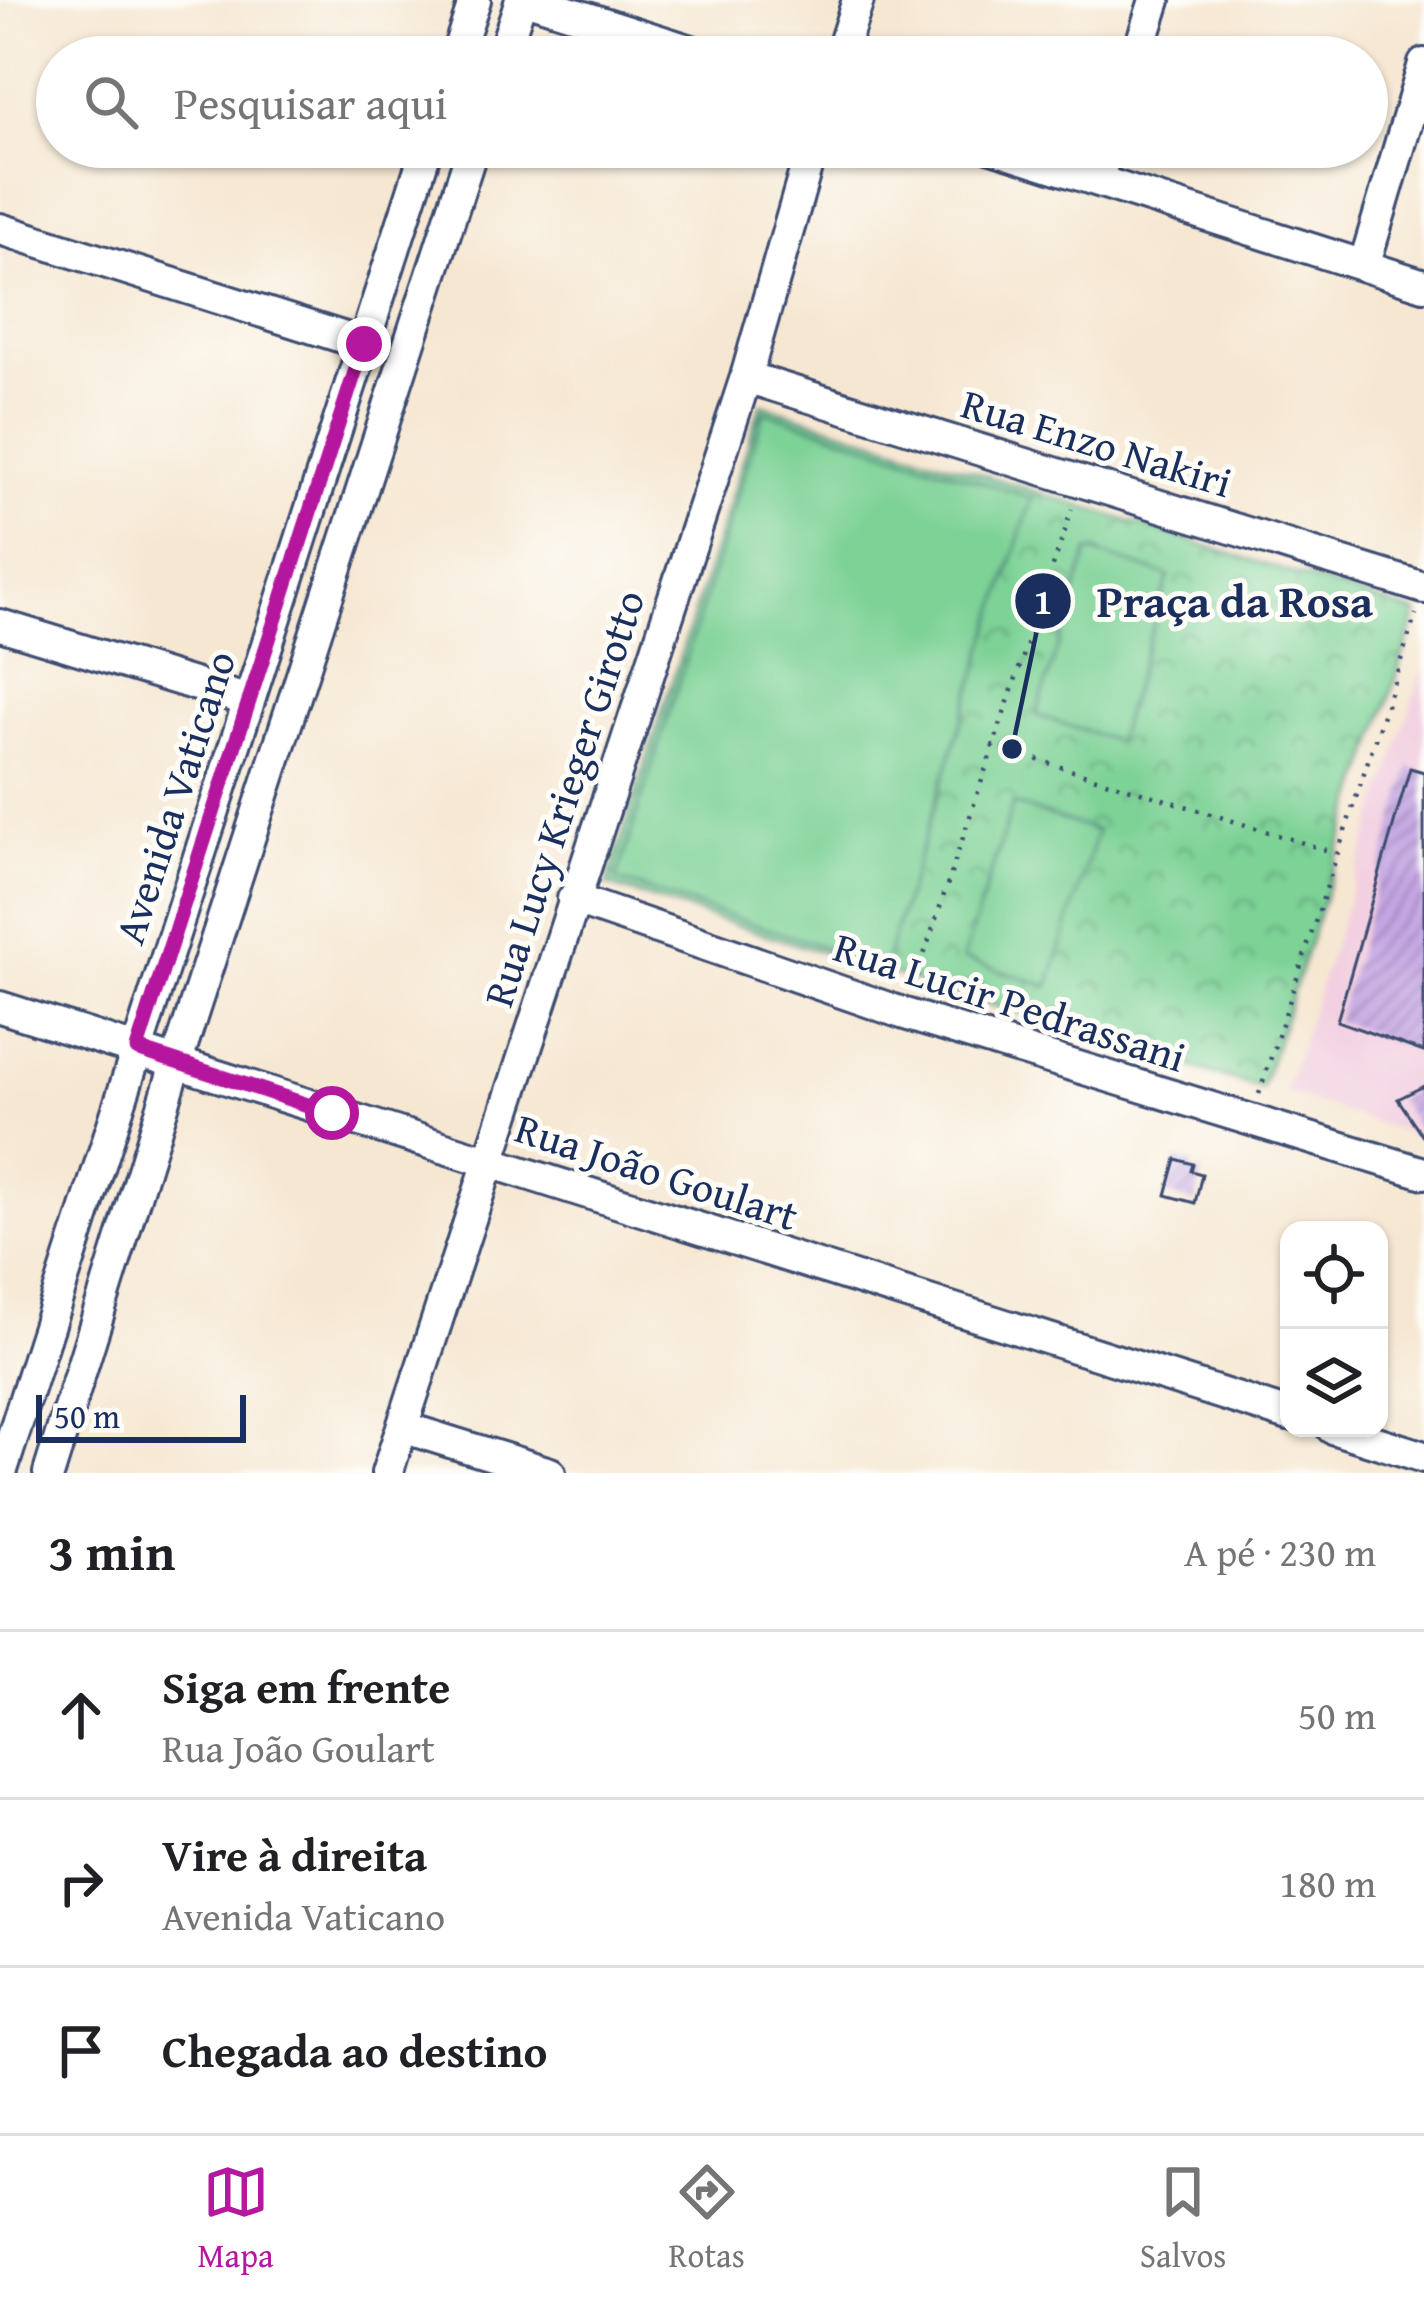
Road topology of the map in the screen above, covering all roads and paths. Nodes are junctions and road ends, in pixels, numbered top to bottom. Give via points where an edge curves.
1 (475, 0) edge
2 (521, 0) edge
3 (530, 0) edge
4 (858, 0) edge
5 (1155, 0) edge
6 (463, 36) edge
7 (509, 36) edge
8 (644, 36) edge
9 (847, 36) edge
10 (1144, 36) edge
11 (1424, 64) edge
12 (421, 168) edge
13 (466, 168) edge
14 (806, 168) edge
15 (1057, 168) edge
16 (1101, 168) edge
17 (1097, 181) junction
18 (0, 229) edge
19 (1364, 266) junction
20 (1424, 285) edge
21 (364, 344) junction
22 (746, 377) junction
23 (1081, 481) junction
24 (1424, 587) edge
25 (1424, 598) edge
26 (0, 625) edge
27 (249, 701) junction
28 (991, 746) junction
29 (1337, 854) junction
30 (573, 899) junction
31 (0, 1007) edge
32 (904, 1014) junction
33 (137, 1049) junction
34 (177, 1060) junction
35 (1251, 1121) junction
36 (488, 1162) junction
37 (1424, 1173) edge
38 (1280, 1411) edge
39 (9, 1418) edge
40 (402, 1427) junction
41 (1361, 1437) edge
42 (1424, 1457) edge
43 (2, 1473) edge
44 (49, 1473) edge
45 (387, 1473) edge
46 (550, 1473) edge

1 - 6 street
2 - 7 street
3 - 8 street
4 - 9 street
5 - 10 street
11 - 19 street
12 - 21 street, Avenida Vaticano
13 - 34 street, Avenida Vaticano
14 - 22 street, Rua Lucy Krieger Girotto
15 - 17 street
16 - 17 street
17 - 19 street
18 - 21 street
19 - 20 street
21 - 27 street, Avenida Vaticano
22 - 23 street, Rua Enzo Nakiri
22 - 30 street, Rua Lucy Krieger Girotto
23 - 24 street, Rua Enzo Nakiri
23 - 28 path
25 - 29 path
26 - 27 street
27 - 33 street, Avenida Vaticano
28 - 29 path
28 - 32 path
29 - 35 path
30 - 32 street, Rua Lucir Pedrassani
30 - 36 street, Rua Lucy Krieger Girotto
31 - 33 street, Rua João Goulart
32 - 35 street, Rua Lucir Pedrassani
33 - 34 street, Rua João Goulart
33 - 39 street, Avenida Vaticano
34 - 36 street, Rua João Goulart
34 - 44 street, Avenida Vaticano
35 - 37 street, Rua Lucir Pedrassani
36 - 38 street, Rua João Goulart
36 - 40 street, Rua Lucy Krieger Girotto
39 - 43 street, Avenida Vaticano
40 - 45 street, Rua Lucy Krieger Girotto
40 - 46 street
41 - 42 street

